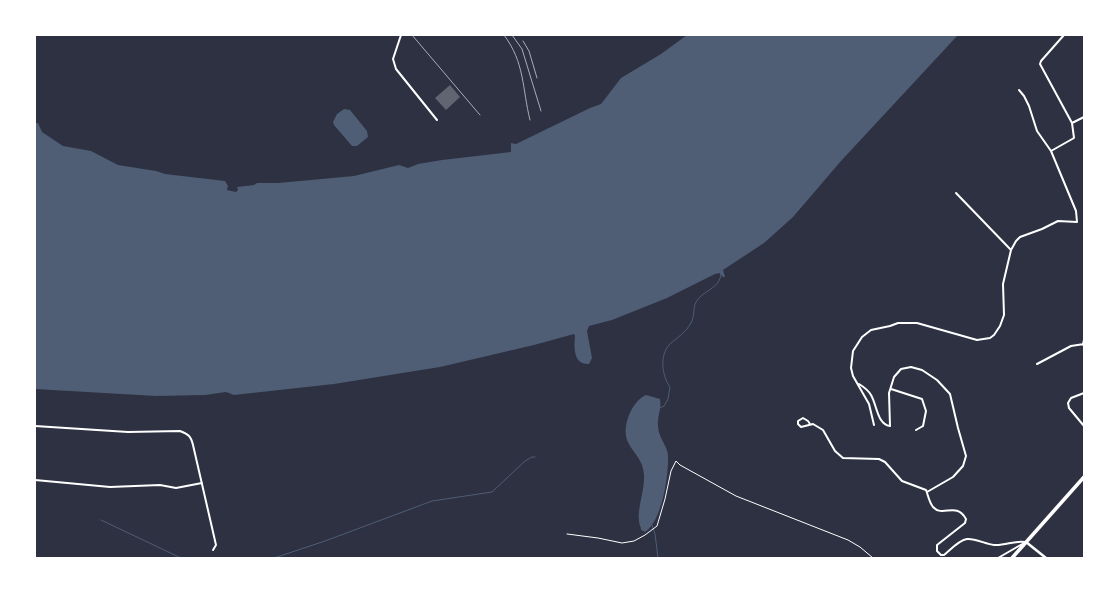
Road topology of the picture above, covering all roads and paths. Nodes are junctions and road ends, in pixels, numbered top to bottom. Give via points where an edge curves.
1 (401, 35) edge
2 (1064, 35) edge
3 (1019, 90) dead end
4 (1084, 117) edge
5 (437, 120) dead end
6 (1072, 123) junction
7 (1051, 152) junction
8 (956, 193) dead end
9 (1011, 250) junction
10 (1084, 340) edge
11 (1084, 345) edge
12 (1037, 364) dead end
13 (857, 382) junction
14 (891, 389) junction
15 (1084, 393) edge
16 (810, 424) junction
17 (874, 424) dead end
18 (35, 426) edge
19 (1084, 426) edge
20 (916, 430) dead end
21 (1084, 477) edge
22 (35, 480) edge
23 (202, 483) junction
24 (927, 492) junction
25 (567, 534) dead end
26 (1026, 542) junction
27 (213, 550) dead end
28 (873, 558) edge
29 (998, 558) edge
30 (1012, 558) edge
31 (1046, 558) edge

1 - 5 street via 393,58 396,69
2 - 6 street via 1040,64
3 - 7 street via 1029,106 1037,131
4 - 6 street
6 - 7 street via 1074,138
7 - 9 street via 1076,211 1077,222 1058,221 1020,237
8 - 9 street
9 - 13 street via 1003,284 1004,315 994,335 977,340 916,323 898,323 871,330 856,345 852,356 851,368
10 - 11 street
11 - 12 street via 1071,346
13 - 14 street via 871,395 881,421 886,426 890,426
13 - 17 street via 869,404
14 - 20 street via 922,399 926,410 923,426
14 - 24 street via 894,377 901,369 912,367 937,380 950,394 966,456 965,461 953,477
15 - 19 street via 1071,398 1068,403 1069,408
16 - 16 street via 801,427 798,421 805,418
16 - 24 street via 823,430 835,451 843,458 879,459 902,480
18 - 23 street via 128,432 184,432 191,437
21 - 26 main road
22 - 23 street via 110,487 176,488
23 - 27 street via 216,545
24 - 26 street via 934,507 939,511 954,509 960,511 966,519 962,526 937,545 937,551 941,555 966,539 995,545
25 - 28 lane via 622,543 634,541 645,535 656,526 676,461 736,496 835,534 860,547
26 - 29 street
26 - 30 main road
26 - 31 street

